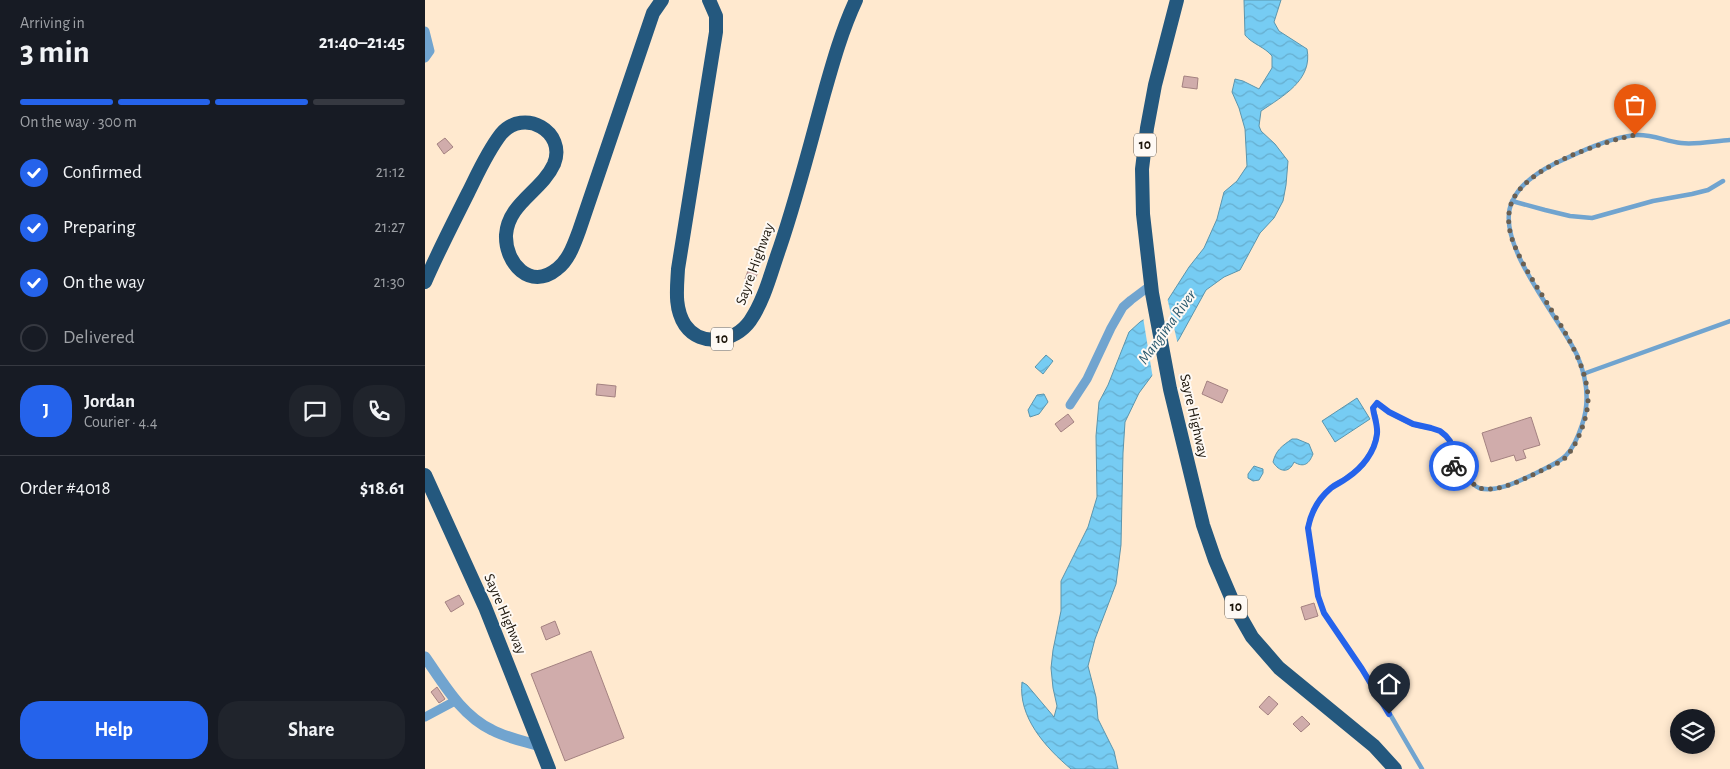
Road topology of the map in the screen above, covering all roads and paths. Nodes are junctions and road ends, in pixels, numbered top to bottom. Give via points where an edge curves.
1 (662, 0) edge
2 (709, 0) edge
3 (856, 0) edge
4 (1177, 0) edge
5 (425, 30) edge
6 (425, 58) edge
7 (1730, 140) edge
8 (1723, 181) dead end
9 (1512, 201) junction
10 (425, 282) edge
11 (1152, 289) junction
12 (1730, 320) edge
13 (1583, 374) junction
14 (1070, 405) dead end
15 (425, 475) edge
16 (425, 656) edge
17 (455, 701) junction
18 (425, 717) edge
19 (540, 746) junction
20 (549, 769) edge
21 (1395, 769) edge
22 (1422, 769) edge

1 - 10 highway via 653,13 579,231 563,264 546,276 528,275 512,262 506,248 508,226 514,211 545,180 555,157 553,143 546,130 529,122 520,123 506,129 490,151
2 - 3 highway, Sayre Highway / 10 via 716,16 717,32 678,269 677,298 690,332 715,340 727,338 749,322 763,296 784,236 839,43
4 - 11 highway, Sayre Highway / 10 via 1155,85 1142,169 1143,214
5 - 6 street via 430,51
7 - 9 lane via 1682,144 1650,135 1619,138 1544,169 1523,185
8 - 9 lane via 1708,190 1592,218
9 - 13 lane via 1508,220 1513,244 1537,290 1570,341
11 - 14 street via 1123,308
11 - 21 highway, Sayre Highway / 10 via 1170,389 1203,525 1236,609 1252,637 1279,668 1374,746
12 - 13 lane
13 - 22 lane via 1588,397 1585,416 1578,438 1563,460 1503,487 1480,488 1454,467 1450,441 1440,431 1413,424 1377,403 1373,408 1377,434 1363,465 1331,487 1314,510 1308,528 1318,596 1324,613 1373,685
15 - 19 highway, Sayre Highway via 485,607
16 - 17 street
17 - 18 street
17 - 19 street via 490,730
19 - 20 highway, Sayre Highway

